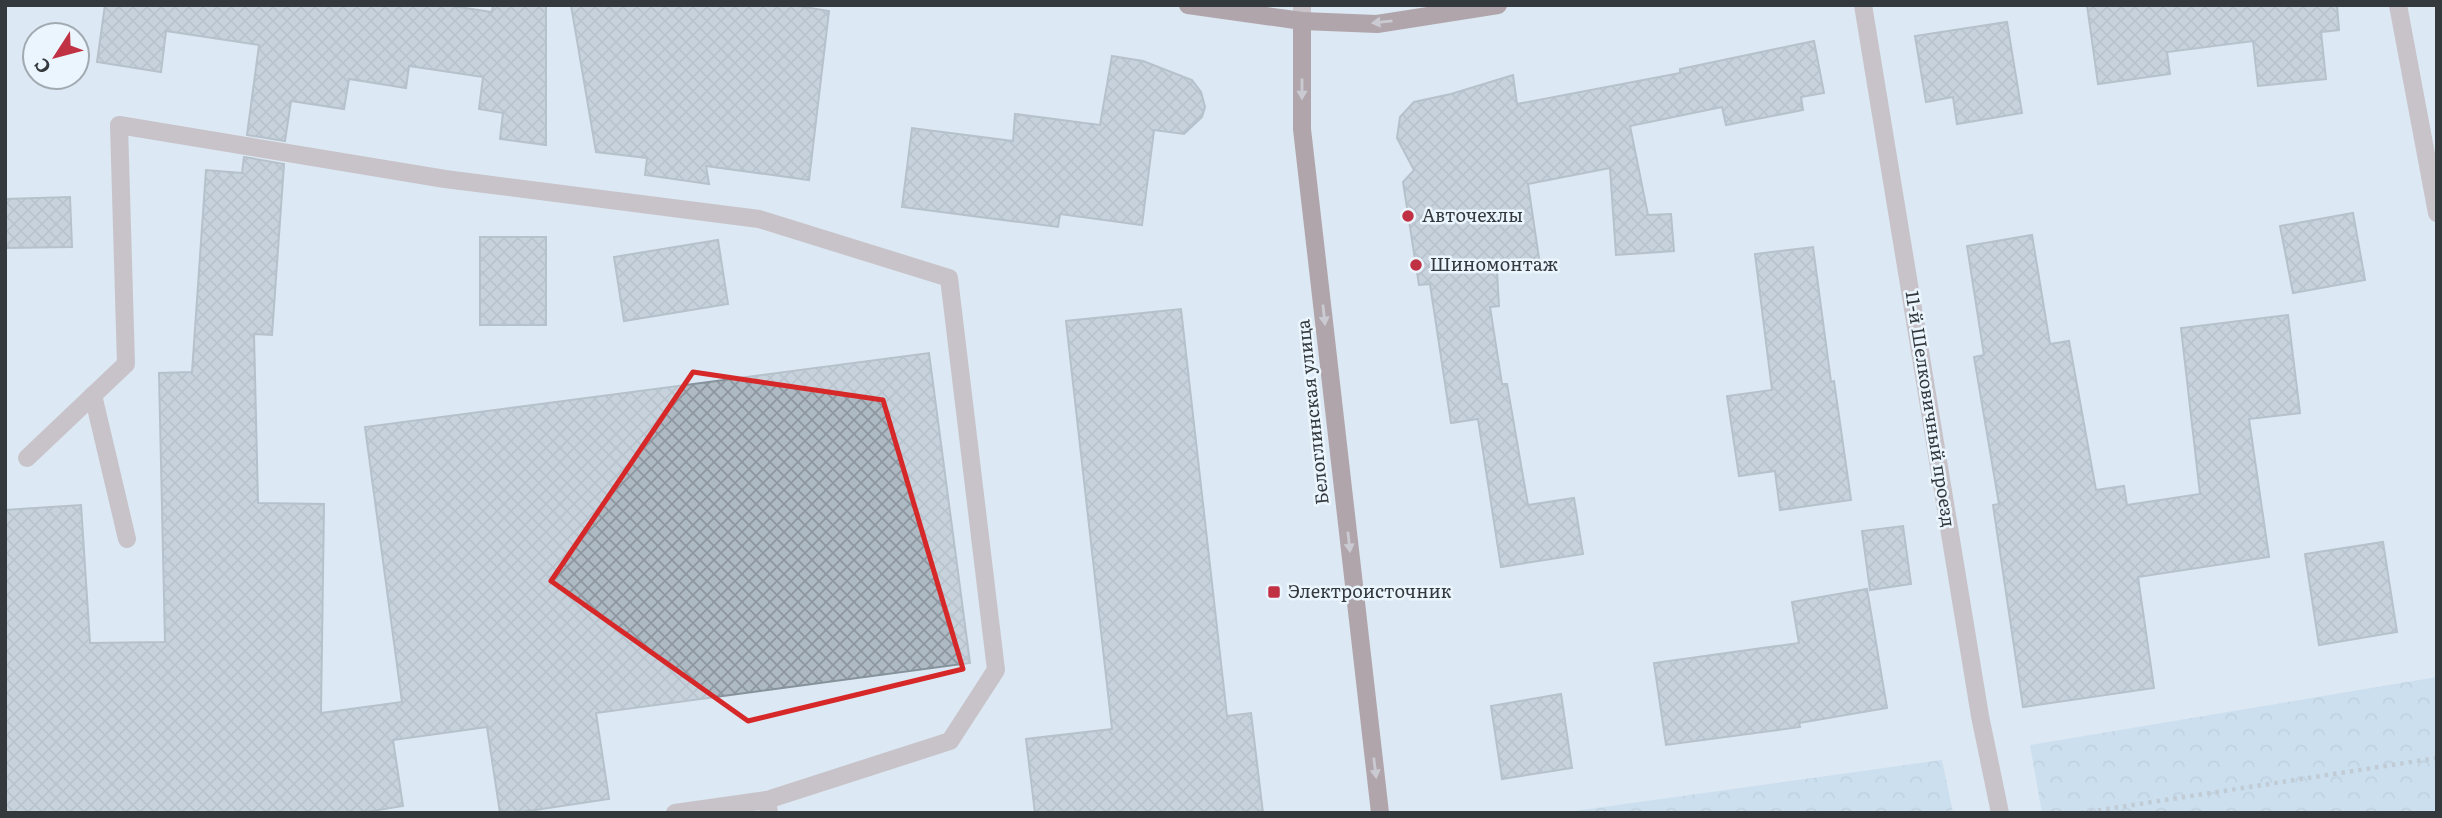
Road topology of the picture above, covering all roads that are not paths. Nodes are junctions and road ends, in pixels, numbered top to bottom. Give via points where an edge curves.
1 (1188, 5) edge
2 (1498, 5) edge
3 (1863, 5) edge
4 (2398, 5) edge
5 (1302, 13) edge
6 (2437, 213) edge
7 (93, 395) junction
8 (27, 458) dead end
9 (127, 539) dead end
10 (768, 806) edge
11 (675, 813) edge
12 (1380, 813) edge
13 (2000, 813) edge

1 - 5 main road
2 -> 5 main road via 1377,24
3 - 13 street, 11-й Шелковичный проезд via 1980,716
4 - 6 street
5 -> 12 main road, Белоглинская улица via 1302,129
7 - 8 street
7 - 9 street
7 - 10 street via 126,364 119,125 445,179 759,219 949,278 996,670 950,741
10 - 11 street

